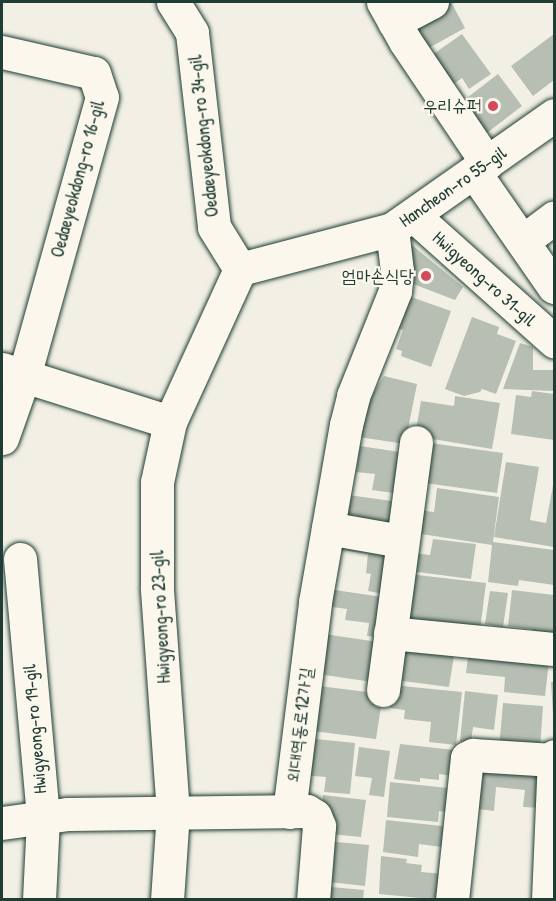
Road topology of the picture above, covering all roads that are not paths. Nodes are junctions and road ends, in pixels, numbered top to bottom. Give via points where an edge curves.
1 (173, 2) edge
2 (432, 2) edge
3 (389, 12) edge
4 (2, 52) edge
5 (555, 115) edge
6 (481, 168) junction
7 (555, 218) edge
8 (403, 222) junction
9 (522, 241) junction
10 (240, 269) junction
11 (555, 287) edge
12 (555, 341) edge
13 (13, 372) edge
14 (170, 422) junction
15 (2, 438) edge
16 (416, 442) dead end
17 (328, 528) junction
18 (402, 541) junction
19 (20, 559) dead end
20 (390, 633) junction
21 (552, 649) dead end
22 (383, 690) dead end
23 (554, 758) edge
24 (289, 812) junction
25 (172, 813) junction
26 (43, 818) junction
27 (2, 823) edge
28 (39, 900) edge
29 (167, 900) edge
30 (313, 900) edge
31 (452, 900) edge
32 (548, 900) edge

1 - 10 street, Oedaeyeokdong-ro 34-gil via 192,33 214,226
2 - 3 street
3 - 6 street
4 - 13 street, Oedaeyeokdong-ro 16-gil via 94,73 102,97
5 - 6 street, Hancheon-ro 55-gil
6 - 8 street, Hancheon-ro 55-gil
6 - 9 street
7 - 9 street
8 - 10 street, Hancheon-ro 55-gil
8 - 12 street, Hwigyeong-ro 31-gil
8 - 17 street, 외대역동로12가길 via 395,291 350,405
9 - 11 street
10 - 14 street, Hwigyeong-ro 23-gil
13 - 14 street
13 - 15 street, Oedaeyeokdong-ro 16-gil
14 - 25 street, Hwigyeong-ro 23-gil via 157,482 157,588
16 - 18 street
17 - 18 street
17 - 24 street, 외대역동로12가길
18 - 20 street
19 - 26 street, Hwigyeong-ro 19-gil
20 - 21 street
20 - 22 street
23 - 31 street via 468,756
23 - 32 street
24 - 25 street
24 - 30 street via 309,812 318,820
25 - 26 street via 68,814
25 - 29 street, Hwigyeong-ro 23-gil
26 - 27 street
26 - 28 street, Hwigyeong-ro 19-gil

